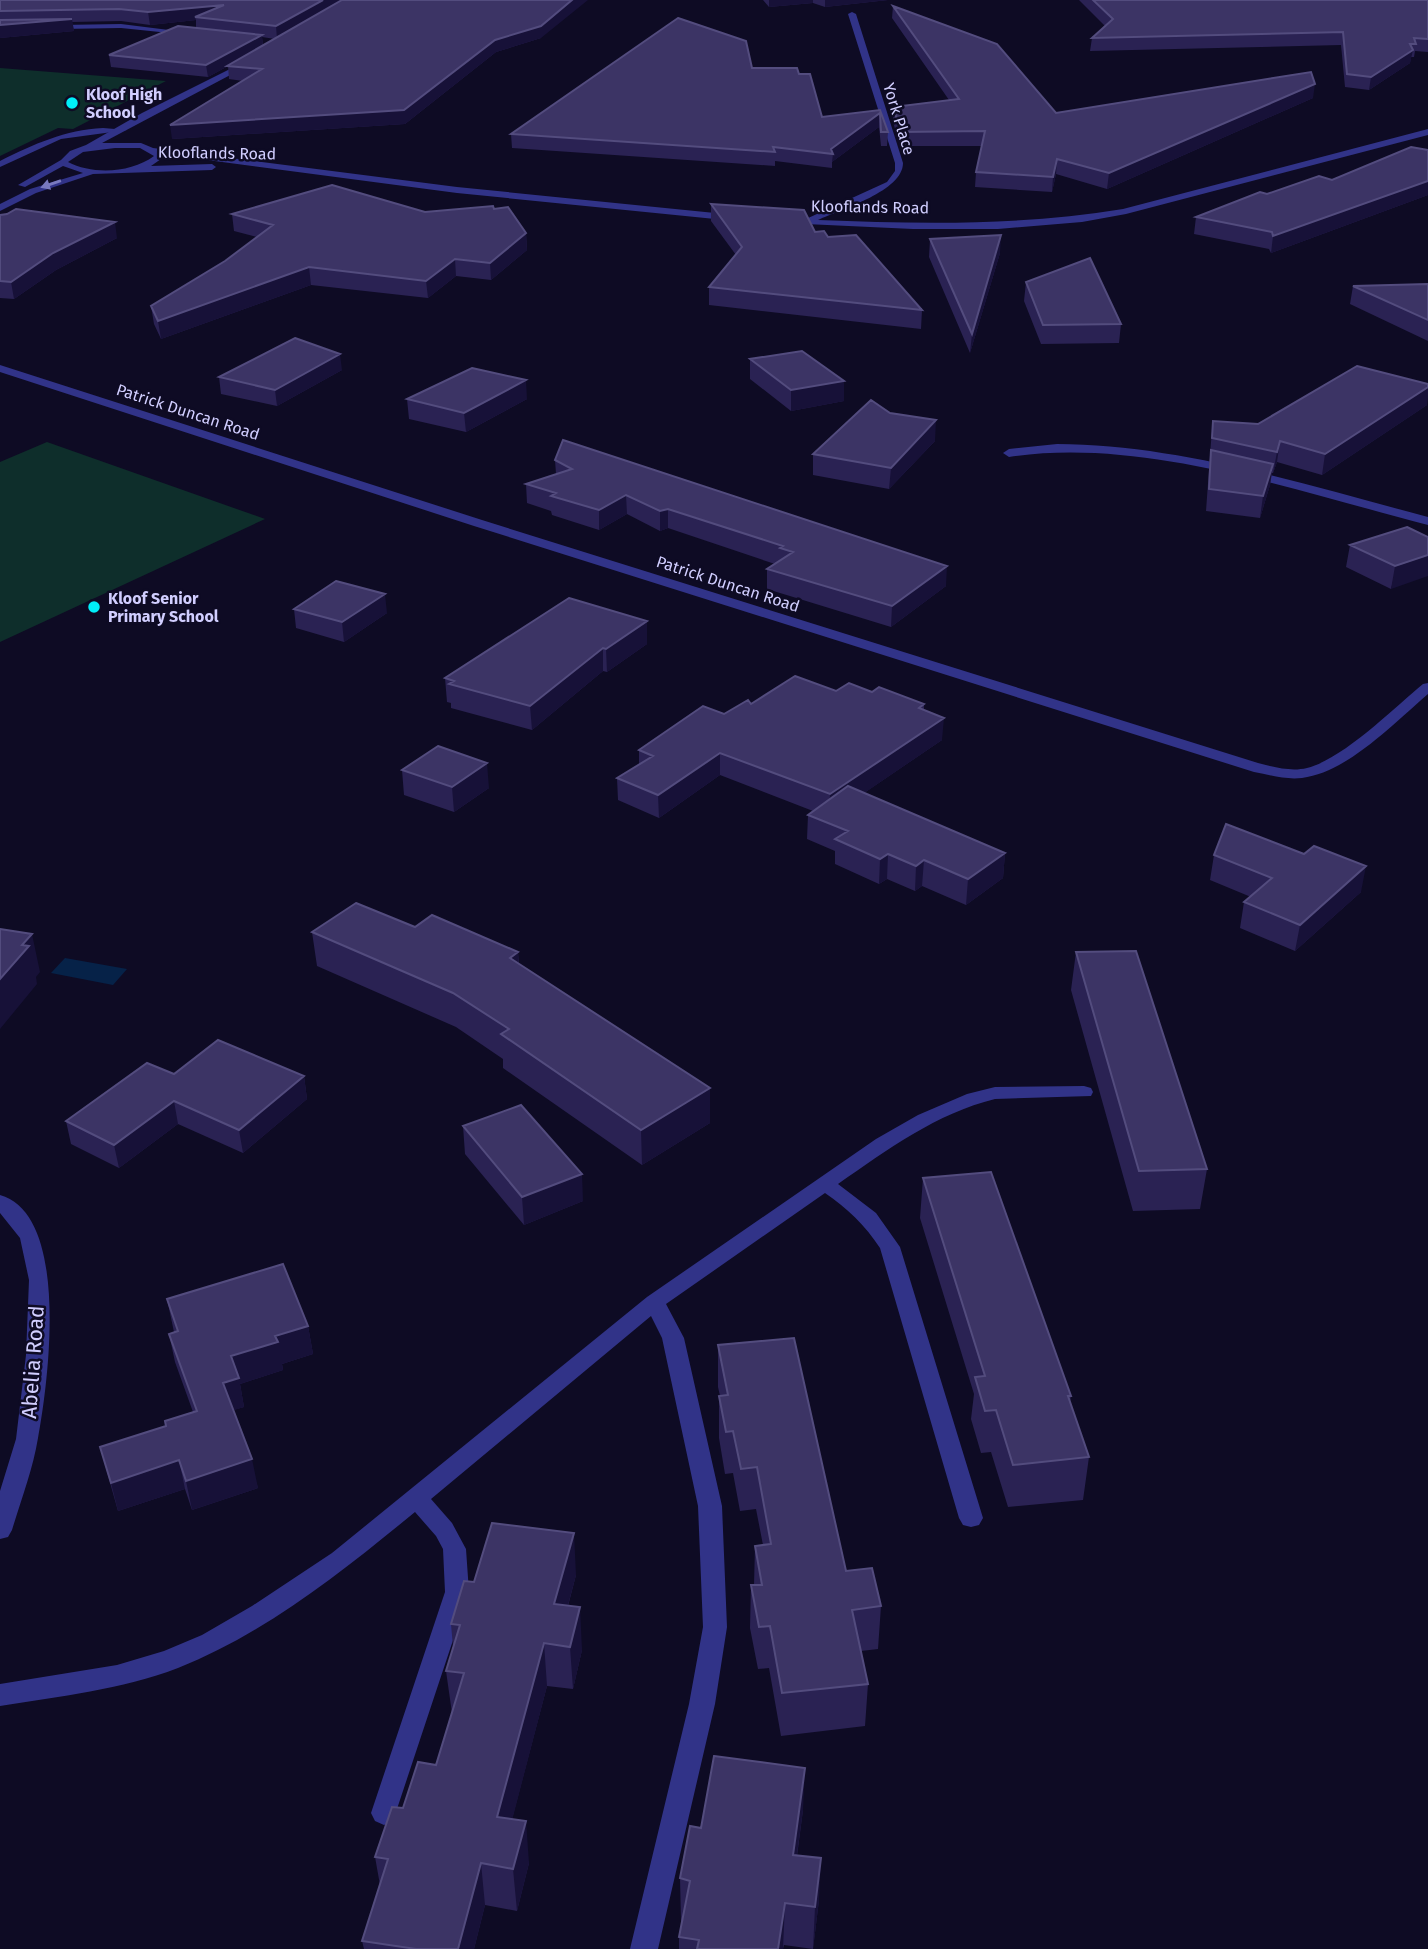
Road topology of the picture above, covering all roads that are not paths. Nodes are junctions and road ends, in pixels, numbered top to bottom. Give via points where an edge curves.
1 (852, 14) dead end
2 (0, 28) edge
3 (199, 34) edge
4 (259, 56) edge
5 (145, 115) junction
6 (141, 128) dead end
7 (123, 130) junction
8 (1428, 132) edge
9 (144, 138) dead end
10 (88, 148) junction
11 (152, 149) junction
12 (64, 162) junction
13 (0, 164) edge
14 (131, 169) junction
15 (303, 171) junction
16 (107, 172) junction
17 (0, 197) edge
18 (0, 208) edge
19 (741, 218) edge
20 (774, 220) edge
21 (807, 222) junction
22 (0, 368) edge
23 (1009, 453) dead end
24 (1428, 521) edge
25 (1428, 687) edge
26 (1084, 1092) dead end
27 (825, 1184) junction
28 (0, 1202) edge
29 (654, 1303) junction
30 (416, 1498) junction
31 (971, 1518) dead end
32 (0, 1530) edge
33 (0, 1695) edge
34 (384, 1813) dead end
35 (644, 1949) edge

1 - 21 street, York Place via 899,171 890,184
2 - 3 street via 121,26
4 - 5 street
5 - 6 street
5 - 7 street
7 - 10 street
7 - 13 street via 64,133
8 - 21 street, Klooflands Road via 1123,212 1074,220 995,225
9 - 11 street
10 - 11 street, Klooflands Road
10 - 12 street
11 - 14 street via 158,153 154,161
11 - 15 street, Klooflands Road
12 - 16 street via 72,168
12 - 17 street
14 - 15 street, Klooflands Road
14 - 16 street, Klooflands Road
15 - 19 street, Klooflands Road
16 -> 18 street via 58,182
20 - 21 street, Klooflands Road
22 - 25 street, Patrick Duncan Road via 1254,767 1299,774 1334,762
23 - 24 street via 1064,445 1135,453 1293,485
26 - 27 street via 995,1093 956,1104 883,1143
27 - 29 street
27 - 31 street via 860,1206 890,1247
28 - 32 street, Abelia Road via 30,1237 39,1280 37,1355 27,1439
29 - 30 street
29 - 35 street via 673,1338 710,1506 715,1627 702,1704
30 - 33 street via 340,1560 211,1642 117,1676
30 - 34 street via 443,1527 460,1566 457,1592

